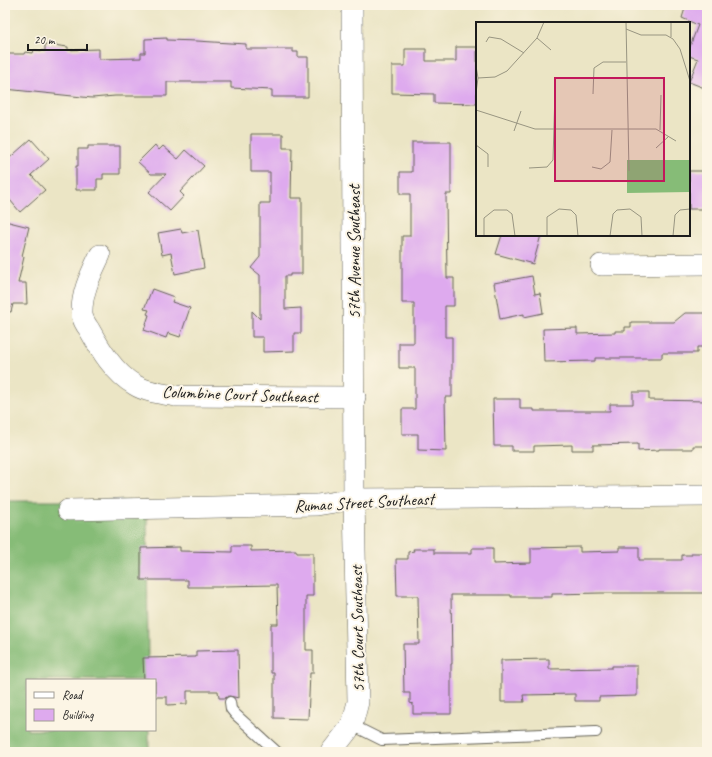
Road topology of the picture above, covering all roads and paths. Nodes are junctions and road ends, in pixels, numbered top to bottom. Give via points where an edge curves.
1 (352, 5) edge
2 (100, 255) dead end
3 (707, 264) edge
4 (601, 266) dead end
5 (355, 397) junction
6 (707, 496) edge
7 (354, 499) junction
8 (68, 510) dead end
9 (230, 702) dead end
10 (352, 725) junction
11 (596, 732) dead end
12 (277, 752) edge
13 (331, 752) edge

1 - 5 street, 57th Avenue Southeast
2 - 5 street, Columbine Court Southeast via 89,276 82,317 98,346 118,372 135,386 176,396
3 - 4 street
5 - 7 street, 57th Avenue Southeast
6 - 7 street, Rumac Street Southeast
7 - 8 street, Rumac Street Southeast via 317,506
7 - 10 street, 57th Court Southeast via 358,702
9 - 12 lane via 235,714
10 - 11 lane via 382,740
10 - 13 street, 57th Court Southeast

